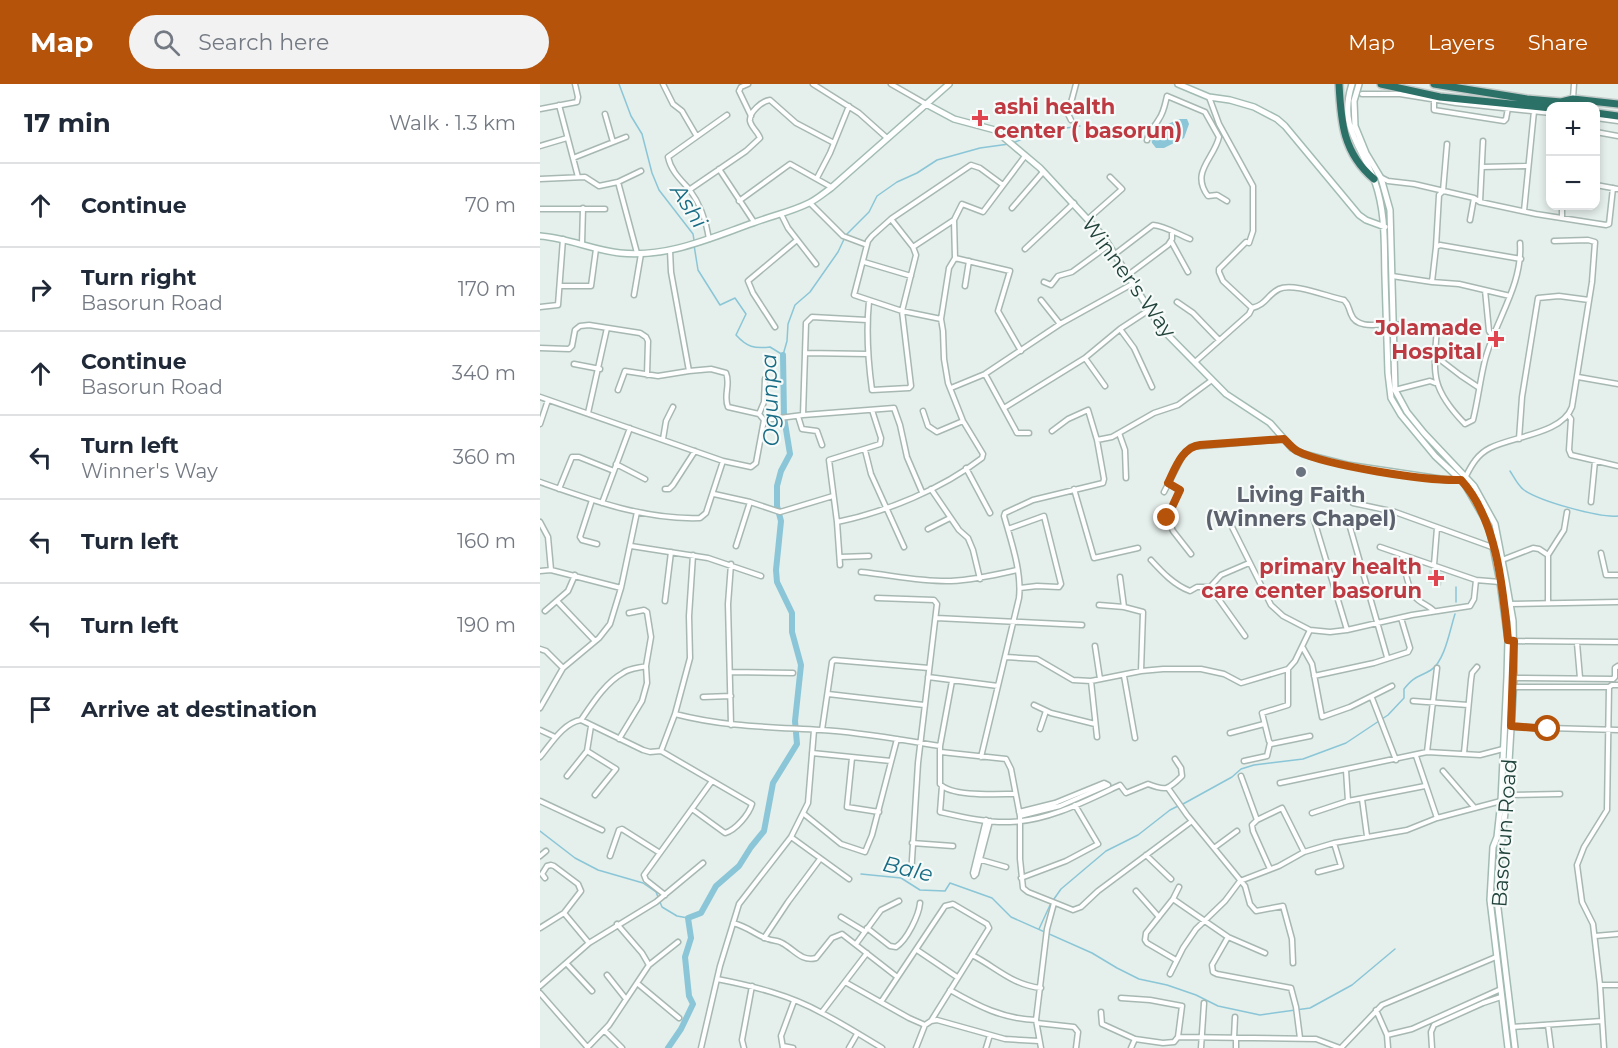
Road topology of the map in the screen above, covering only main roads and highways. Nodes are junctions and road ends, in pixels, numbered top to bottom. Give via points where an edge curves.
1 (949, 84) edge
2 (1178, 84) edge
3 (1339, 84) edge
4 (1382, 84) edge
5 (1434, 84) edge
6 (1355, 86) edge
7 (927, 104) junction
8 (1618, 104) edge
9 (1546, 108) edge
10 (1600, 114) edge
11 (1618, 116) edge
12 (1378, 179) junction
13 (1385, 226) junction
14 (540, 236) edge
15 (1390, 324) junction
16 (1391, 373) junction
17 (1463, 478) junction
18 (1511, 641) junction
19 (1508, 1048) edge
20 (1515, 1048) edge

1 - 7 main road
2 - 13 main road via 1209,98 1269,113 1286,126 1354,211
3 - 12 highway via 1346,139 1363,170
4 - 9 highway via 1440,97
5 - 8 highway via 1527,99
6 - 12 main road, Basorun Road via 1346,114 1355,145
7 - 14 main road via 810,203 709,239 669,250 622,253
7 - 17 main road, Winner's Way via 954,119 987,126 1043,172 1109,244 1161,327 1226,394 1270,423 1292,448 1337,463 1398,474
10 - 11 highway
12 - 13 main road, Basorun Road
12 - 15 main road, Basorun Road via 1390,210
13 - 15 main road, Basorun Road
15 - 16 main road, Basorun Road
16 - 17 main road, Basorun Road via 1399,400
16 - 17 main road, Basorun Road via 1391,398 1401,415 1435,456
17 - 18 main road, Basorun Road via 1488,526
17 - 18 main road, Basorun Road via 1474,486 1495,524 1510,604
18 - 19 main road, Basorun Road via 1490,900
18 - 20 main road, Basorun Road via 1514,678 1508,795 1497,900

